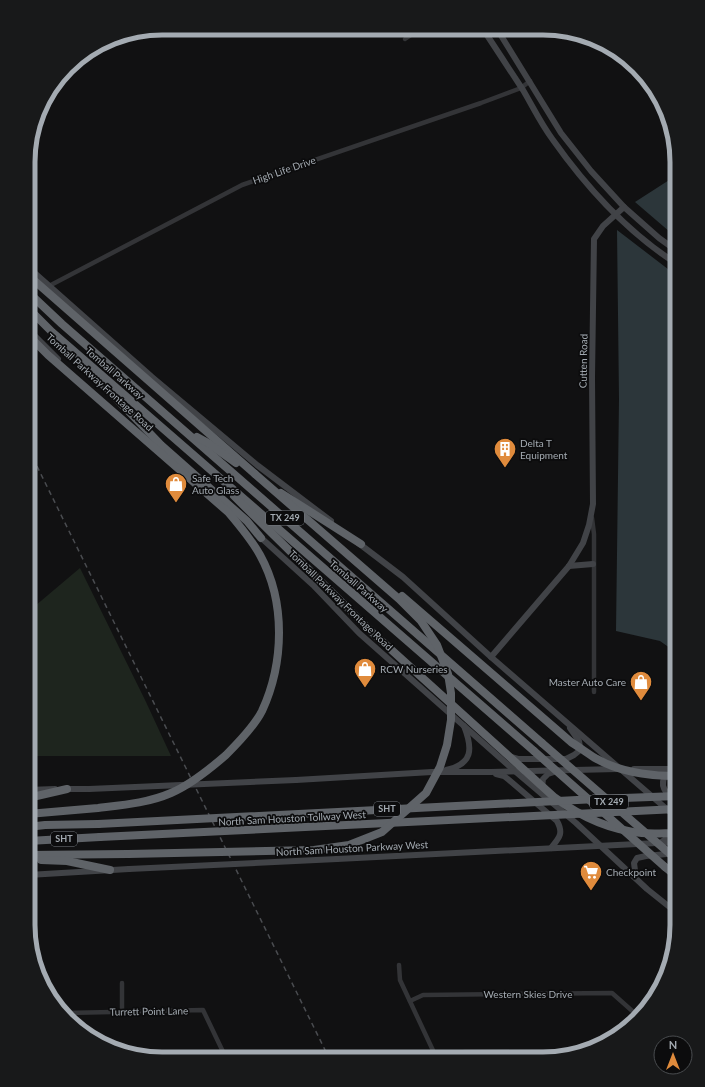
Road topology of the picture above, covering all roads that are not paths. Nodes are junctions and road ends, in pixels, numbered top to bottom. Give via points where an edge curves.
1 (411, 35) edge
2 (487, 35) edge
3 (501, 35) edge
4 (405, 39) dead end
5 (530, 81) junction
6 (521, 88) junction
7 (624, 207) junction
8 (615, 216) junction
9 (670, 246) edge
10 (670, 259) edge
11 (35, 273) edge
12 (35, 281) edge
13 (49, 286) junction
14 (35, 298) edge
15 (35, 315) edge
16 (52, 332) junction
17 (35, 336) edge
18 (35, 342) edge
19 (184, 430) junction
20 (174, 438) junction
21 (256, 474) junction
22 (591, 515) junction
23 (261, 538) junction
24 (361, 544) junction
25 (593, 564) junction
26 (569, 566) junction
27 (491, 657) junction
28 (594, 692) dead end
29 (565, 720) junction
30 (463, 725) junction
31 (484, 744) junction
32 (621, 769) junction
33 (560, 771) junction
34 (670, 771) edge
35 (432, 772) junction
36 (491, 772) junction
37 (516, 772) junction
38 (670, 772) edge
39 (670, 772) edge
40 (67, 789) junction
41 (35, 790) edge
42 (35, 796) edge
43 (670, 796) edge
44 (670, 796) edge
45 (547, 798) junction
46 (670, 809) edge
47 (35, 813) edge
48 (670, 814) edge
49 (35, 826) edge
50 (670, 833) edge
51 (670, 836) edge
52 (35, 841) edge
53 (670, 842) edge
54 (660, 843) junction
55 (600, 846) junction
56 (551, 848) junction
57 (670, 854) edge
58 (670, 854) edge
59 (35, 855) edge
60 (35, 859) edge
61 (110, 870) junction
62 (670, 871) edge
63 (35, 875) edge
64 (636, 878) junction
65 (670, 908) edge
66 (399, 965) dead end
67 (122, 983) dead end
68 (410, 1001) junction
69 (122, 1012) junction
70 (70, 1013) edge
71 (634, 1013) edge
72 (556, 1051) edge
73 (223, 1052) edge
74 (435, 1052) edge
75 (464, 1052) edge

1 - 4 street
2 - 6 main road
3 - 5 main road
5 - 6 street, High Life Drive
5 - 7 main road via 563,134 591,171
6 - 8 main road via 552,139
6 - 13 street, High Life Drive via 242,185
7 - 8 main road, Cutten Road
7 - 9 main road
8 - 10 main road
8 - 22 main road, Cutten Road via 603,226 594,239 594,504
11 - 13 main road
12 - 21 highway
13 - 24 main road via 257,465
14 - 19 highway, Tomball Parkway / TX 249
15 - 16 highway, Tomball Parkway / TX 249
16 - 20 highway, Tomball Parkway / TX 249
16 - 23 highway via 160,445 247,521
17 - 23 main road, Tomball Parkway Frontage Road
18 - 47 highway, bridge via 228,512 261,556 272,585 279,622 278,651 273,679 262,712 239,742 210,770 173,793 152,800 127,805
19 - 24 highway
19 - 57 highway, Tomball Parkway / TX 249, bridge
20 - 50 highway, bridge via 374,635 548,792 570,809 592,821 617,829 643,833
20 - 62 highway, Tomball Parkway / TX 249, bridge
21 - 38 highway, bridge via 302,509 571,742 616,767 647,774
21 - 59 highway, bridge via 399,599 421,621 437,645 448,674 451,720 440,767 426,793 382,832 349,846 314,850
22 - 25 street, Cutten Road via 594,534
22 - 26 main road, Cutten Road via 583,543
23 - 30 main road, Tomball Parkway Frontage Road via 359,633
24 - 27 main road via 403,577
25 - 26 main road
25 - 28 street, Cutten Road
26 - 27 main road, Cutten Road
27 - 29 main road
29 - 31 main road via 579,741 580,747 574,755 566,758 518,759
29 - 32 main road
30 - 31 main road, Tomball Parkway Frontage Road
30 - 35 main road via 469,740 468,756 456,768
31 - 37 main road, Tomball Parkway Frontage Road
32 - 33 main road
32 - 34 main road
32 - 46 main road
33 - 37 main road
33 - 45 main road via 548,774 543,779 542,789
35 - 36 main road
35 - 40 main road, bridge
36 - 37 main road
36 - 56 main road via 504,776 557,821 561,834
37 - 45 main road, Tomball Parkway Frontage Road
39 - 43 main road via 664,777 663,786
40 - 41 main road
40 - 42 highway
44 - 49 highway, North Sam Houston Tollway West / SHT, bridge
45 - 55 main road, Tomball Parkway Frontage Road
48 - 52 highway, North Sam Houston Tollway West / SHT, bridge
51 - 54 main road
53 - 54 main road, North Sam Houston Parkway West
54 - 55 main road, North Sam Houston Parkway West
55 - 56 main road, North Sam Houston Parkway West
55 - 64 main road, Tomball Parkway Frontage Road
56 - 61 main road, North Sam Houston Parkway West, bridge
58 - 64 main road via 638,858 634,863
60 - 61 highway via 67,861
61 - 63 main road, North Sam Houston Parkway West
64 - 65 main road, Tomball Parkway Frontage Road
66 - 68 street via 400,980
67 - 69 street
68 - 71 street, Western Skies Drive via 423,995 612,993
68 - 74 street
69 - 70 street, Turrett Point Lane
69 - 73 street, Turrett Point Lane via 203,1010
72 - 75 street

